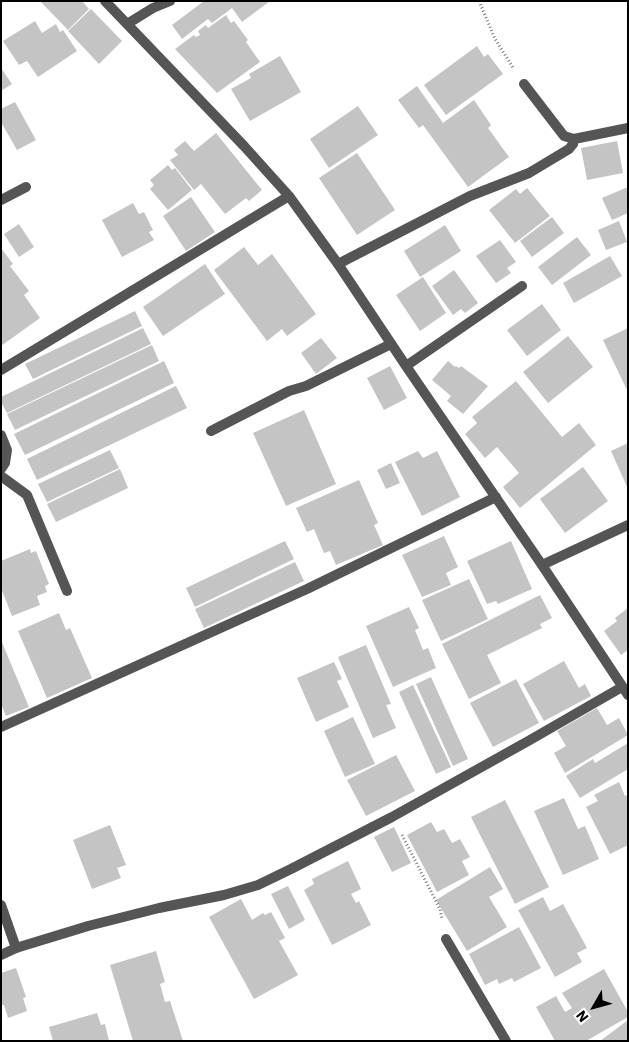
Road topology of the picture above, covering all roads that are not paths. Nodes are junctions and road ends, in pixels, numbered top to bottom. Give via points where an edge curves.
1 (105, 1) edge
2 (170, 1) edge
3 (127, 24) junction
4 (524, 84) road end
5 (628, 128) edge
6 (574, 139) junction
7 (26, 187) dead end
8 (289, 196) junction
9 (1, 200) edge
10 (338, 264) junction
11 (522, 286) dead end
12 (391, 344) junction
13 (406, 366) junction
14 (1, 370) edge
15 (212, 431) dead end
16 (1, 435) edge
17 (1, 469) edge
18 (1, 476) edge
19 (496, 497) junction
20 (628, 525) edge
21 (542, 565) junction
22 (68, 591) dead end
23 (625, 691) edge
24 (1, 728) edge
25 (1, 905) edge
26 (446, 939) road end
27 (16, 948) junction
28 (1, 955) edge
29 (506, 1041) edge

1 - 3 street
2 - 3 street
3 - 8 street
4 - 6 street via 560,132
5 - 6 street
6 - 10 street via 569,149 528,173 470,196
7 - 9 street
8 - 10 street
8 - 14 street
10 - 12 street
11 - 13 street
12 - 13 street
12 - 15 street
13 - 19 street
16 - 17 street via 7,450
18 - 22 street via 27,495
19 - 21 street
19 - 24 street via 307,589
20 - 21 street
21 - 23 street
23 - 27 street via 392,817 258,885 88,926
25 - 27 street
26 - 29 street
27 - 28 street

